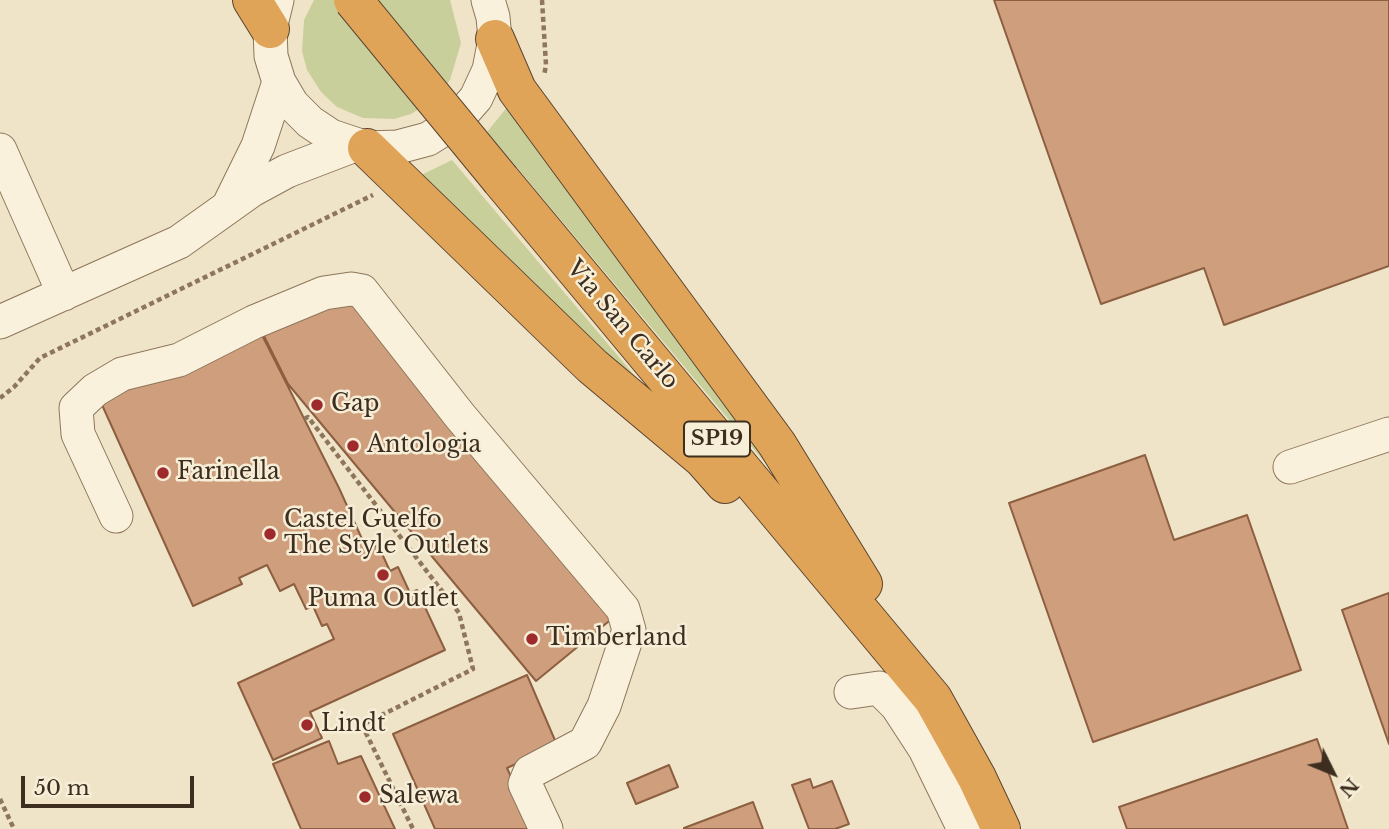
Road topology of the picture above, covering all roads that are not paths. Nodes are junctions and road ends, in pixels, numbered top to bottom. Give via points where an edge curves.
1 (353, 0) edge
2 (488, 0) edge
3 (266, 10) edge
4 (495, 39) junction
5 (279, 82) junction
6 (361, 147) junction
7 (0, 150) edge
8 (228, 207) junction
9 (64, 294) junction
10 (0, 323) edge
11 (1389, 435) edge
12 (1290, 467) dead end
13 (116, 516) dead end
14 (851, 691) dead end
15 (933, 699) junction
16 (546, 829) edge
17 (964, 829) edge
18 (1000, 829) edge

1 - 15 highway, Via San Carlo / SP19, bridge
2 - 4 street
3 - 5 street
4 - 6 street via 489,70 476,98 455,122 428,139 398,148
4 - 15 highway via 517,90 777,444
5 - 6 street via 310,122
5 - 8 street via 258,146
6 - 8 street via 287,171
6 - 15 highway via 592,366 703,459 799,567
7 - 9 street
8 - 9 street via 179,243
9 - 10 street
11 - 12 street
13 - 16 street via 78,434 76,408 94,390 122,374 178,360 324,293 362,291 460,416 623,609 629,630 604,706 585,743 530,772 525,784
14 - 17 street via 879,688 897,706 925,750
15 - 18 highway, Via San Carlo / SP19

